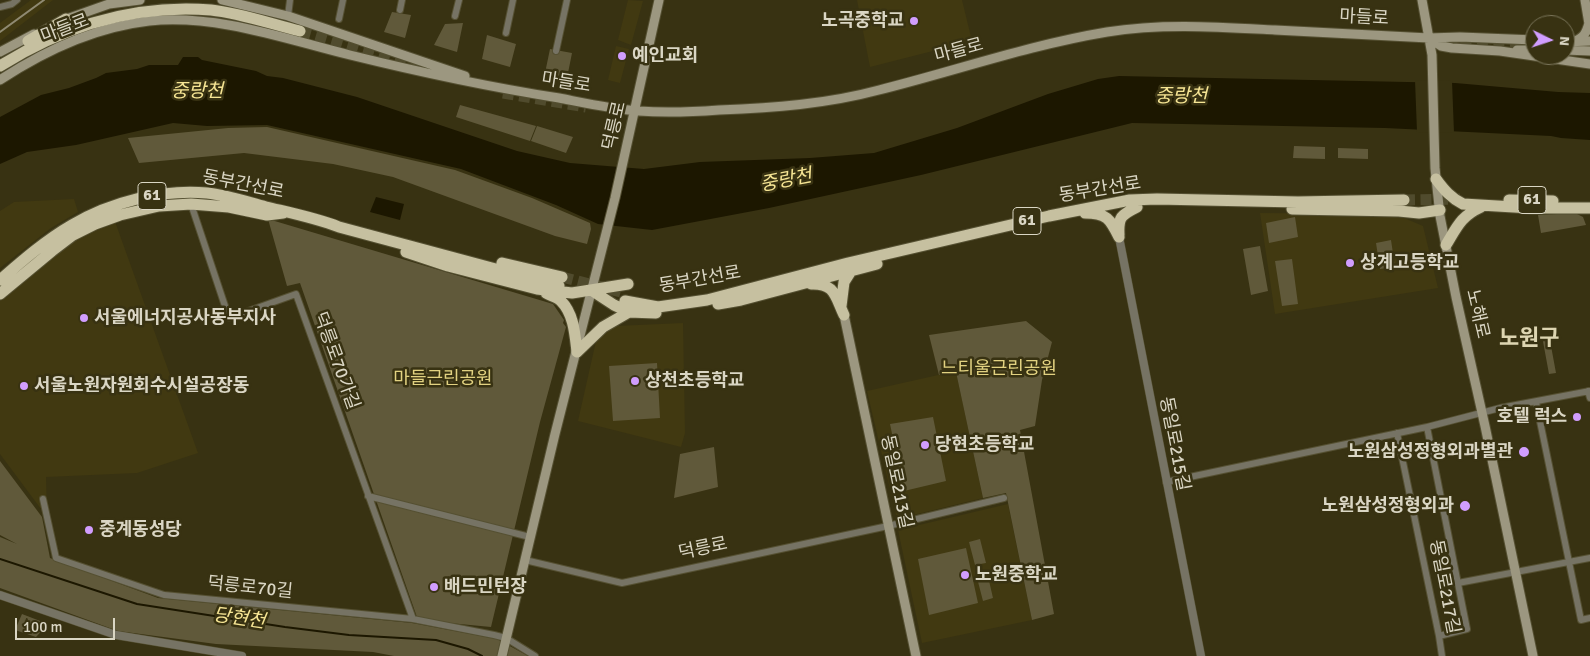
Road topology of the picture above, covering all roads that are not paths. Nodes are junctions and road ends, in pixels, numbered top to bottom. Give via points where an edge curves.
1 (17, 0) edge
2 (140, 0) edge
3 (222, 0) edge
4 (290, 0) edge
5 (343, 0) edge
6 (402, 0) edge
7 (459, 0) edge
8 (513, 0) edge
9 (567, 0) edge
10 (659, 0) edge
11 (1422, 0) edge
12 (1585, 0) edge
13 (0, 7) edge
14 (400, 10) dead end
15 (288, 16) junction
16 (455, 16) dead end
17 (66, 19) junction
18 (339, 19) dead end
19 (1589, 27) edge
20 (300, 31) tunnel mouth
21 (506, 33) dead end
22 (346, 36) junction
23 (1429, 38) junction
24 (1525, 40) edge
25 (1575, 40) edge
26 (1590, 41) edge
27 (1575, 42) edge
28 (1525, 50) edge
29 (1575, 50) edge
30 (1500, 51) junction
31 (1590, 51) edge
32 (0, 52) edge
33 (338, 52) junction
34 (556, 52) dead end
35 (0, 58) edge
36 (1590, 64) edge
37 (0, 66) edge
38 (0, 80) edge
39 (499, 87) junction
40 (636, 110) junction
41 (1436, 174) junction
42 (1404, 200) tunnel mouth
43 (1479, 203) junction
44 (191, 204) junction
45 (1137, 207) junction
46 (1588, 208) edge
47 (1440, 210) junction
48 (289, 212) junction
49 (1096, 213) junction
50 (1061, 214) junction
51 (323, 220) junction
52 (347, 229) junction
53 (971, 235) junction
54 (1119, 237) junction
55 (1446, 245) junction
56 (851, 271) junction
57 (0, 280) edge
58 (780, 280) junction
59 (800, 280) junction
60 (537, 289) junction
61 (591, 290) junction
62 (0, 294) edge
63 (757, 296) junction
64 (627, 297) junction
65 (716, 298) junction
66 (844, 315) junction
67 (577, 352) junction
68 (1589, 391) edge
69 (1590, 398) edge
70 (1536, 402) junction
71 (1482, 413) junction
72 (1427, 427) junction
73 (1398, 433) junction
74 (1166, 482) junction
75 (368, 496) junction
76 (1004, 498) dead end
77 (43, 499) dead end
78 (888, 526) junction
79 (530, 537) junction
80 (1590, 558) edge
81 (525, 560) junction
82 (1569, 562) junction
83 (1515, 573) junction
84 (1458, 583) junction
85 (0, 595) edge
86 (1590, 618) edge
87 (413, 619) junction
88 (1439, 636) junction
89 (504, 647) edge
90 (242, 656) edge
91 (535, 656) edge
92 (916, 656) edge
93 (1201, 656) edge
94 (1442, 656) edge
95 (1533, 656) edge

1 - 13 street
2 - 17 main road, 마들로 via 109,4
3 - 15 main road, 마들로
4 - 15 street
5 - 18 street
6 - 14 street
7 - 16 street
8 - 21 street
9 - 34 street
10 - 40 main road, 덕릉로
11 - 23 main road, 노해로
12 - 19 main road
15 - 22 main road, 마들로
17 - 32 main road, 마들로
17 - 35 highway
19 - 25 main road via 1582,38
20 - 37 highway via 212,11 133,13 56,36
22 - 33 main road via 351,46 345,52
22 - 39 main road, 마들로
23 - 24 main road, 마들로
23 - 30 main road, 마들로 via 1441,46
23 - 40 main road, 마들로 via 1216,26 1121,30 1070,39 837,99 766,108 685,112
23 - 41 main road, 노해로
26 - 27 main road
28 - 30 main road
29 - 31 main road
30 - 36 main road, 마들로
33 - 38 main road, 마들로 via 212,22 149,21 82,38 45,53
33 - 39 main road, 마들로 via 418,72
39 - 40 main road, 마들로
40 - 61 main road, 덕릉로
41 - 43 highway via 1445,191 1454,199 1463,204
41 - 47 main road, 노해로
42 - 50 highway, 동부간선로 / 61 via 1130,200
43 - 46 highway
43 - 55 highway via 1462,220
44 - 48 highway via 267,215
44 - 62 highway via 159,206 95,224 52,251
44 - 75 street, 덕릉로70가길 via 229,318 296,294
45 - 47 highway via 1399,210 1419,213
45 - 49 highway
45 - 54 highway via 1123,213 1120,218
47 - 55 main road, 노해로
48 - 51 highway, 동부간선로 / 61
48 - 57 highway, 동부간선로 / 61 via 207,193 150,196 73,224
49 - 50 highway
49 - 54 highway via 1108,218
50 - 53 highway, 동부간선로 / 61
51 - 52 highway, 동부간선로 / 61
51 - 52 highway, 동부간선로 / 61 via 438,245 560,281
52 - 60 highway via 400,251
53 - 56 highway via 936,249
53 - 59 highway, 동부간선로 / 61 via 848,263
54 - 74 street, 동일로215길
55 - 71 main road, 노해로
56 - 59 highway
56 - 66 highway via 844,282 842,294
58 - 59 highway, 동부간선로 / 61
58 - 64 highway, 동부간선로 / 61 via 683,298
58 - 65 highway, 동부간선로 / 61
59 - 63 highway
59 - 66 highway via 830,286
60 - 61 highway via 566,293
60 - 67 highway via 562,302 574,330
61 - 64 highway
61 - 64 highway via 614,305
61 - 67 main road, 덕릉로
63 - 64 highway via 688,311 661,313
63 - 65 highway
64 - 65 highway, 동부간선로 / 61 via 658,307
64 - 67 highway
66 - 78 main road, 동일로213길
67 - 79 main road, 덕릉로
68 - 69 street
68 - 70 street
70 - 71 street
70 - 82 street
71 - 72 street
71 - 83 main road, 노해로
72 - 73 street
72 - 84 street
73 - 74 street
73 - 88 street, 동일로217길
74 - 93 street, 동일로215길
75 - 79 street
75 - 87 street, 덕릉로70가길
76 - 78 street, 덕릉로
77 - 87 street, 덕릉로70길 via 56,558 164,595
78 - 81 street, 덕릉로 via 622,583
78 - 92 main road, 동일로213길
79 - 81 main road, 덕릉로
80 - 82 street
81 - 89 main road, 덕릉로
82 - 83 street
82 - 86 street via 1581,620
83 - 84 street
83 - 95 main road, 노해로
84 - 88 street via 1467,629
85 - 90 street via 116,635
87 - 89 street, 덕릉로70길 via 489,633
88 - 94 street, 동일로217길
89 - 91 street, 덕릉로70길

